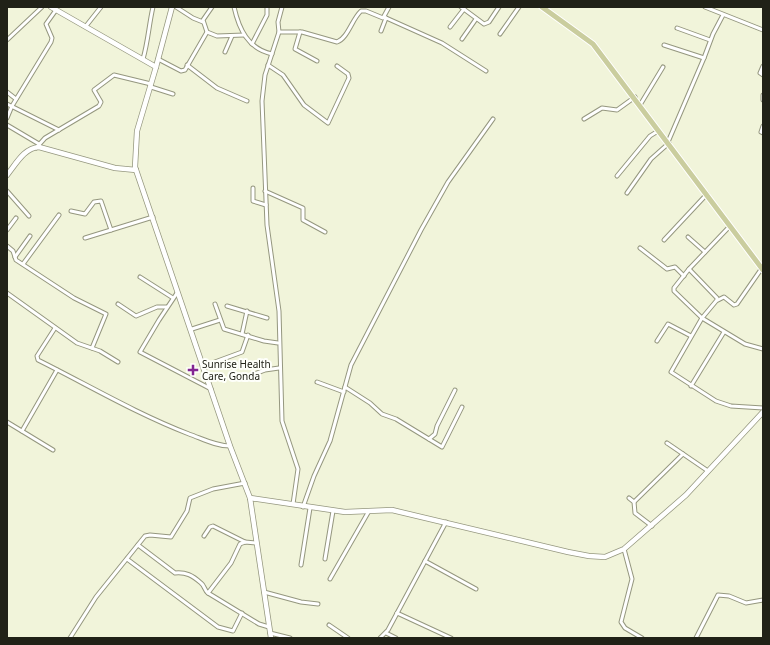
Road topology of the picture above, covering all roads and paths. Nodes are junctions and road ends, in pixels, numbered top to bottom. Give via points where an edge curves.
1 (42, 7) edge
2 (101, 7) edge
3 (153, 7) edge
4 (172, 7) edge
5 (176, 7) edge
6 (212, 7) edge
7 (234, 7) edge
8 (282, 7) edge
9 (389, 7) edge
10 (500, 7) edge
11 (518, 7) edge
12 (542, 7) edge
13 (705, 7) edge
14 (718, 7) edge
15 (54, 8) edge
16 (268, 8) edge
17 (463, 8) edge
18 (717, 12) junction
19 (723, 15) junction
20 (385, 18) junction
21 (476, 19) junction
22 (203, 22) junction
23 (86, 26) junction
24 (450, 27) dead end
25 (677, 28) dead end
26 (763, 30) edge
27 (381, 31) dead end
28 (207, 32) junction
29 (279, 32) junction
30 (300, 32) junction
31 (500, 34) dead end
32 (244, 35) junction
33 (232, 36) junction
34 (462, 39) dead end
35 (7, 40) edge
36 (710, 40) junction
37 (252, 44) junction
38 (664, 45) dead end
39 (225, 52) dead end
40 (272, 54) junction
41 (704, 58) junction
42 (143, 59) junction
43 (158, 59) junction
44 (317, 61) dead end
45 (187, 65) junction
46 (268, 65) junction
47 (337, 66) dead end
48 (763, 66) edge
49 (156, 67) junction
50 (663, 67) dead end
51 (486, 71) dead end
52 (763, 75) edge
53 (151, 86) junction
54 (7, 92) edge
55 (173, 94) dead end
56 (763, 95) edge
57 (635, 97) junction
58 (16, 99) junction
59 (763, 100) edge
60 (247, 101) dead end
61 (7, 104) edge
62 (640, 105) junction
63 (12, 106) junction
64 (7, 118) edge
65 (494, 119) dead end
66 (584, 119) dead end
67 (7, 125) edge
68 (763, 126) edge
69 (59, 130) junction
70 (660, 131) junction
71 (763, 133) edge
72 (668, 142) junction
73 (38, 146) junction
74 (136, 170) junction
75 (7, 175) edge
76 (617, 176) dead end
77 (253, 188) dead end
78 (7, 191) edge
79 (265, 191) junction
80 (627, 193) dead end
81 (707, 194) junction
82 (266, 205) junction
83 (71, 211) dead end
84 (30, 216) dead end
85 (59, 216) dead end
86 (153, 217) junction
87 (16, 218) dead end
88 (731, 225) junction
89 (7, 230) edge
90 (111, 230) junction
91 (325, 232) dead end
92 (30, 236) dead end
93 (688, 237) dead end
94 (85, 238) dead end
95 (664, 240) dead end
96 (7, 246) edge
97 (640, 248) dead end
98 (705, 252) junction
99 (14, 257) junction
100 (23, 264) junction
101 (689, 269) junction
102 (762, 269) edge
103 (684, 276) junction
104 (140, 277) dead end
105 (178, 291) junction
106 (7, 293) edge
107 (174, 298) junction
108 (718, 300) junction
109 (118, 304) dead end
110 (215, 304) dead end
111 (227, 306) dead end
112 (167, 307) junction
113 (247, 311) junction
114 (268, 318) dead end
115 (702, 318) junction
116 (220, 320) junction
117 (55, 328) junction
118 (192, 329) junction
119 (724, 332) junction
120 (242, 334) junction
121 (248, 335) junction
122 (691, 336) junction
123 (658, 341) dead end
124 (278, 343) junction
125 (92, 348) junction
126 (763, 349) edge
127 (118, 362) dead end
128 (204, 366) junction
129 (279, 368) junction
130 (57, 370) junction
131 (252, 375) dead end
132 (317, 382) dead end
133 (691, 386) junction
134 (345, 387) junction
135 (211, 390) junction
136 (455, 390) dead end
137 (344, 392) junction
138 (462, 406) dead end
139 (763, 408) edge
140 (763, 412) edge
141 (7, 422) edge
142 (22, 431) junction
143 (429, 439) junction
144 (667, 443) dead end
145 (230, 446) junction
146 (53, 450) dead end
147 (683, 454) junction
148 (708, 471) junction
149 (245, 483) junction
150 (250, 498) junction
151 (629, 498) dead end
152 (634, 502) junction
153 (292, 506) junction
154 (302, 507) junction
155 (310, 508) junction
156 (333, 511) junction
157 (369, 511) junction
158 (446, 522) junction
159 (652, 526) junction
160 (204, 536) dead end
161 (245, 542) junction
162 (256, 543) junction
163 (138, 545) junction
164 (624, 549) junction
165 (127, 559) junction
166 (325, 559) dead end
167 (425, 560) junction
168 (301, 565) dead end
169 (330, 578) dead end
170 (476, 589) dead end
171 (264, 592) junction
172 (208, 593) junction
173 (763, 600) edge
174 (318, 604) dead end
175 (242, 613) junction
176 (397, 613) junction
177 (329, 626) dead end
178 (269, 627) junction
179 (386, 633) junction
180 (271, 635) edge
181 (70, 638) edge
182 (290, 638) edge
183 (348, 638) edge
184 (380, 638) edge
185 (396, 638) edge
186 (451, 638) edge
187 (642, 638) edge
188 (696, 638) edge

1 - 35 street
2 - 23 street
3 - 42 street
4 - 43 main road
5 - 22 street
6 - 22 street
7 - 32 street
8 - 29 street via 278,22
9 - 20 street
10 - 21 street via 486,24
11 - 31 street
12 - 57 main road via 593,44
13 - 18 street
14 - 18 street
15 - 23 main road
15 - 58 street via 46,24 52,39
16 - 37 street
17 - 21 street
17 - 24 street
18 - 19 street
19 - 26 street
19 - 36 street
20 - 27 street
20 - 30 street via 361,11 343,39 337,42
20 - 51 street via 442,43
21 - 34 street
22 - 28 street
23 - 42 main road
25 - 36 street
28 - 33 street via 217,36
28 - 45 street
29 - 30 street
29 - 40 street
30 - 44 street via 295,49
32 - 33 street
32 - 37 street
33 - 39 street
36 - 41 street
37 - 40 street
38 - 41 street
40 - 46 street
41 - 72 street
42 - 49 main road
43 - 45 street via 181,71
43 - 49 main road
45 - 60 street via 218,88
46 - 47 street via 283,75 304,105 328,124 349,76
46 - 79 street via 262,92
48 - 52 street via 760,74
49 - 53 main road
50 - 62 street
53 - 55 street
53 - 69 street via 114,74 94,90 102,102 99,106
53 - 74 main road via 137,130 134,155
54 - 58 street
56 - 59 street
57 - 62 main road
57 - 66 street via 617,110 602,108
58 - 63 street
61 - 63 street
62 - 70 main road
63 - 64 street
63 - 69 street
65 - 134 street via 452,175 421,230 351,365
67 - 73 street
68 - 71 street
69 - 73 street
70 - 72 main road
70 - 76 street via 650,136
72 - 80 street via 651,159
72 - 81 main road
73 - 74 main road via 115,168
73 - 75 main road via 25,153
74 - 86 main road
77 - 82 street via 253,201
78 - 84 street
79 - 82 street
79 - 91 street via 303,208 303,220
81 - 88 main road
81 - 95 street
82 - 124 street via 279,311
83 - 90 street via 85,214 94,202 101,201
85 - 100 street
86 - 90 street
86 - 105 main road
87 - 89 street
88 - 98 street
88 - 102 main road
90 - 94 street
92 - 99 street
93 - 98 street
96 - 99 street via 13,251
97 - 103 street via 667,269 675,267
98 - 101 street
99 - 100 street
100 - 125 street via 74,298 106,314
101 - 103 street
101 - 108 street
102 - 108 street via 737,304 734,305 724,297
103 - 115 street via 674,291
104 - 107 street
105 - 107 street
105 - 118 main road
106 - 117 street
107 - 112 street
108 - 115 street
109 - 112 street via 136,316 157,307
110 - 116 street
111 - 113 street
112 - 135 street via 141,353
113 - 114 street
113 - 120 street
115 - 119 street
115 - 122 street
116 - 118 street
116 - 120 street via 224,329
117 - 125 street via 77,343
117 - 130 street via 37,358
118 - 128 main road
119 - 126 street via 745,344
119 - 133 street
120 - 121 street
121 - 124 street
121 - 128 street via 242,352
122 - 123 street via 668,324
122 - 133 street via 671,372
124 - 129 street
125 - 127 street
128 - 135 main road
129 - 131 street
129 - 153 street via 282,421 298,469
130 - 142 street
130 - 145 street via 166,425
132 - 137 street
133 - 139 street via 722,404
134 - 137 street
134 - 143 street via 370,403 379,413 396,419
135 - 145 main road
136 - 143 street via 435,434
137 - 154 street via 330,441
138 - 143 street via 443,446
140 - 148 main road
141 - 142 street
142 - 146 street
144 - 147 street
145 - 149 main road
147 - 148 street
147 - 152 street
148 - 159 main road
149 - 150 main road
149 - 163 street via 213,489 190,498 187,511 171,537 147,535
150 - 153 main road
150 - 162 main road
151 - 152 street
152 - 159 street via 635,512
153 - 154 main road
154 - 155 main road
155 - 156 main road
155 - 168 street
156 - 157 main road
156 - 166 street
157 - 158 main road via 392,510
157 - 169 street
158 - 164 main road via 589,556 612,556
158 - 167 street
159 - 164 main road
160 - 161 street via 213,526
161 - 162 street
161 - 172 street via 238,546 231,563
162 - 171 main road
163 - 165 street
163 - 172 street via 175,573 186,573 201,583
164 - 187 street via 632,579 620,622
165 - 175 street via 218,627 233,631
165 - 181 street via 96,598
167 - 170 street
167 - 176 street
171 - 174 street
171 - 178 main road
172 - 175 street
173 - 188 street via 749,603 718,595
175 - 178 street
176 - 179 street
176 - 186 street
177 - 183 street
178 - 180 main road
179 - 184 street
179 - 185 street
180 - 182 street

